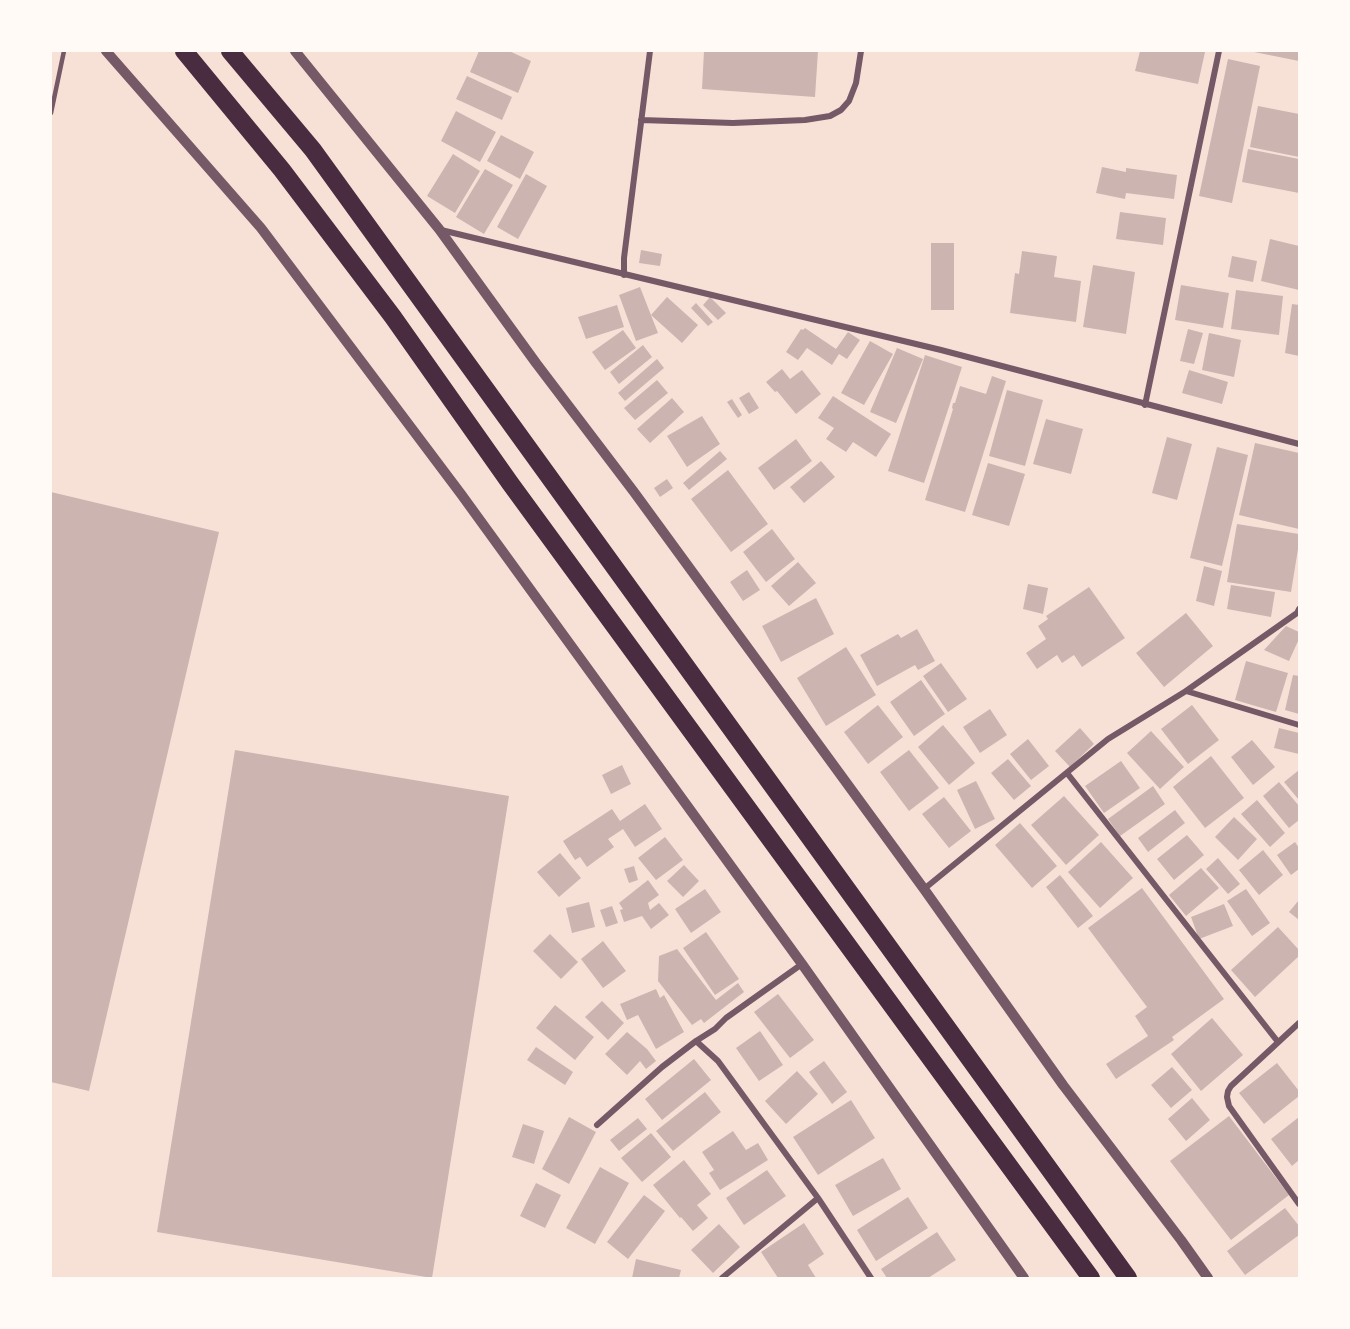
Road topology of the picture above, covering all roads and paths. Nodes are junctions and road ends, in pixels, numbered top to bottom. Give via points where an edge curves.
1 (64, 51) edge
2 (106, 51) edge
3 (184, 51) edge
4 (230, 51) edge
5 (295, 51) edge
6 (650, 51) edge
7 (861, 51) edge
8 (1219, 51) edge
9 (51, 113) edge
10 (641, 120) junction
11 (439, 230) junction
12 (624, 275) junction
13 (1145, 405) junction
14 (1299, 444) edge
15 (1299, 609) edge
16 (1186, 691) junction
17 (1299, 725) edge
18 (1067, 772) junction
19 (924, 889) junction
20 (802, 964) junction
21 (1299, 1023) edge
22 (696, 1041) junction
23 (1278, 1042) junction
24 (597, 1125) dead end
25 (818, 1198) junction
26 (1299, 1204) edge
27 (722, 1278) edge
28 (871, 1278) edge
29 (1024, 1278) edge
30 (1091, 1278) edge
31 (1128, 1278) edge
32 (1208, 1278) edge

1 - 9 lane
2 - 20 street via 261,228 461,494
3 - 30 highway via 282,170 393,317
4 - 31 highway via 313,150
5 - 11 street
6 - 10 street
7 - 10 street via 849,101 830,116 733,123
8 - 13 street
10 - 12 street
11 - 12 street
11 - 19 street
12 - 13 street via 941,350
13 - 14 street
15 - 16 street
16 - 17 street
16 - 18 street via 1108,739
18 - 19 street
18 - 23 street
19 - 32 street
20 - 22 street
20 - 29 street
21 - 23 street
22 - 24 street
22 - 25 street via 718,1061
23 - 26 street via 1231,1086 1227,1097 1229,1106
25 - 27 street
25 - 28 street

